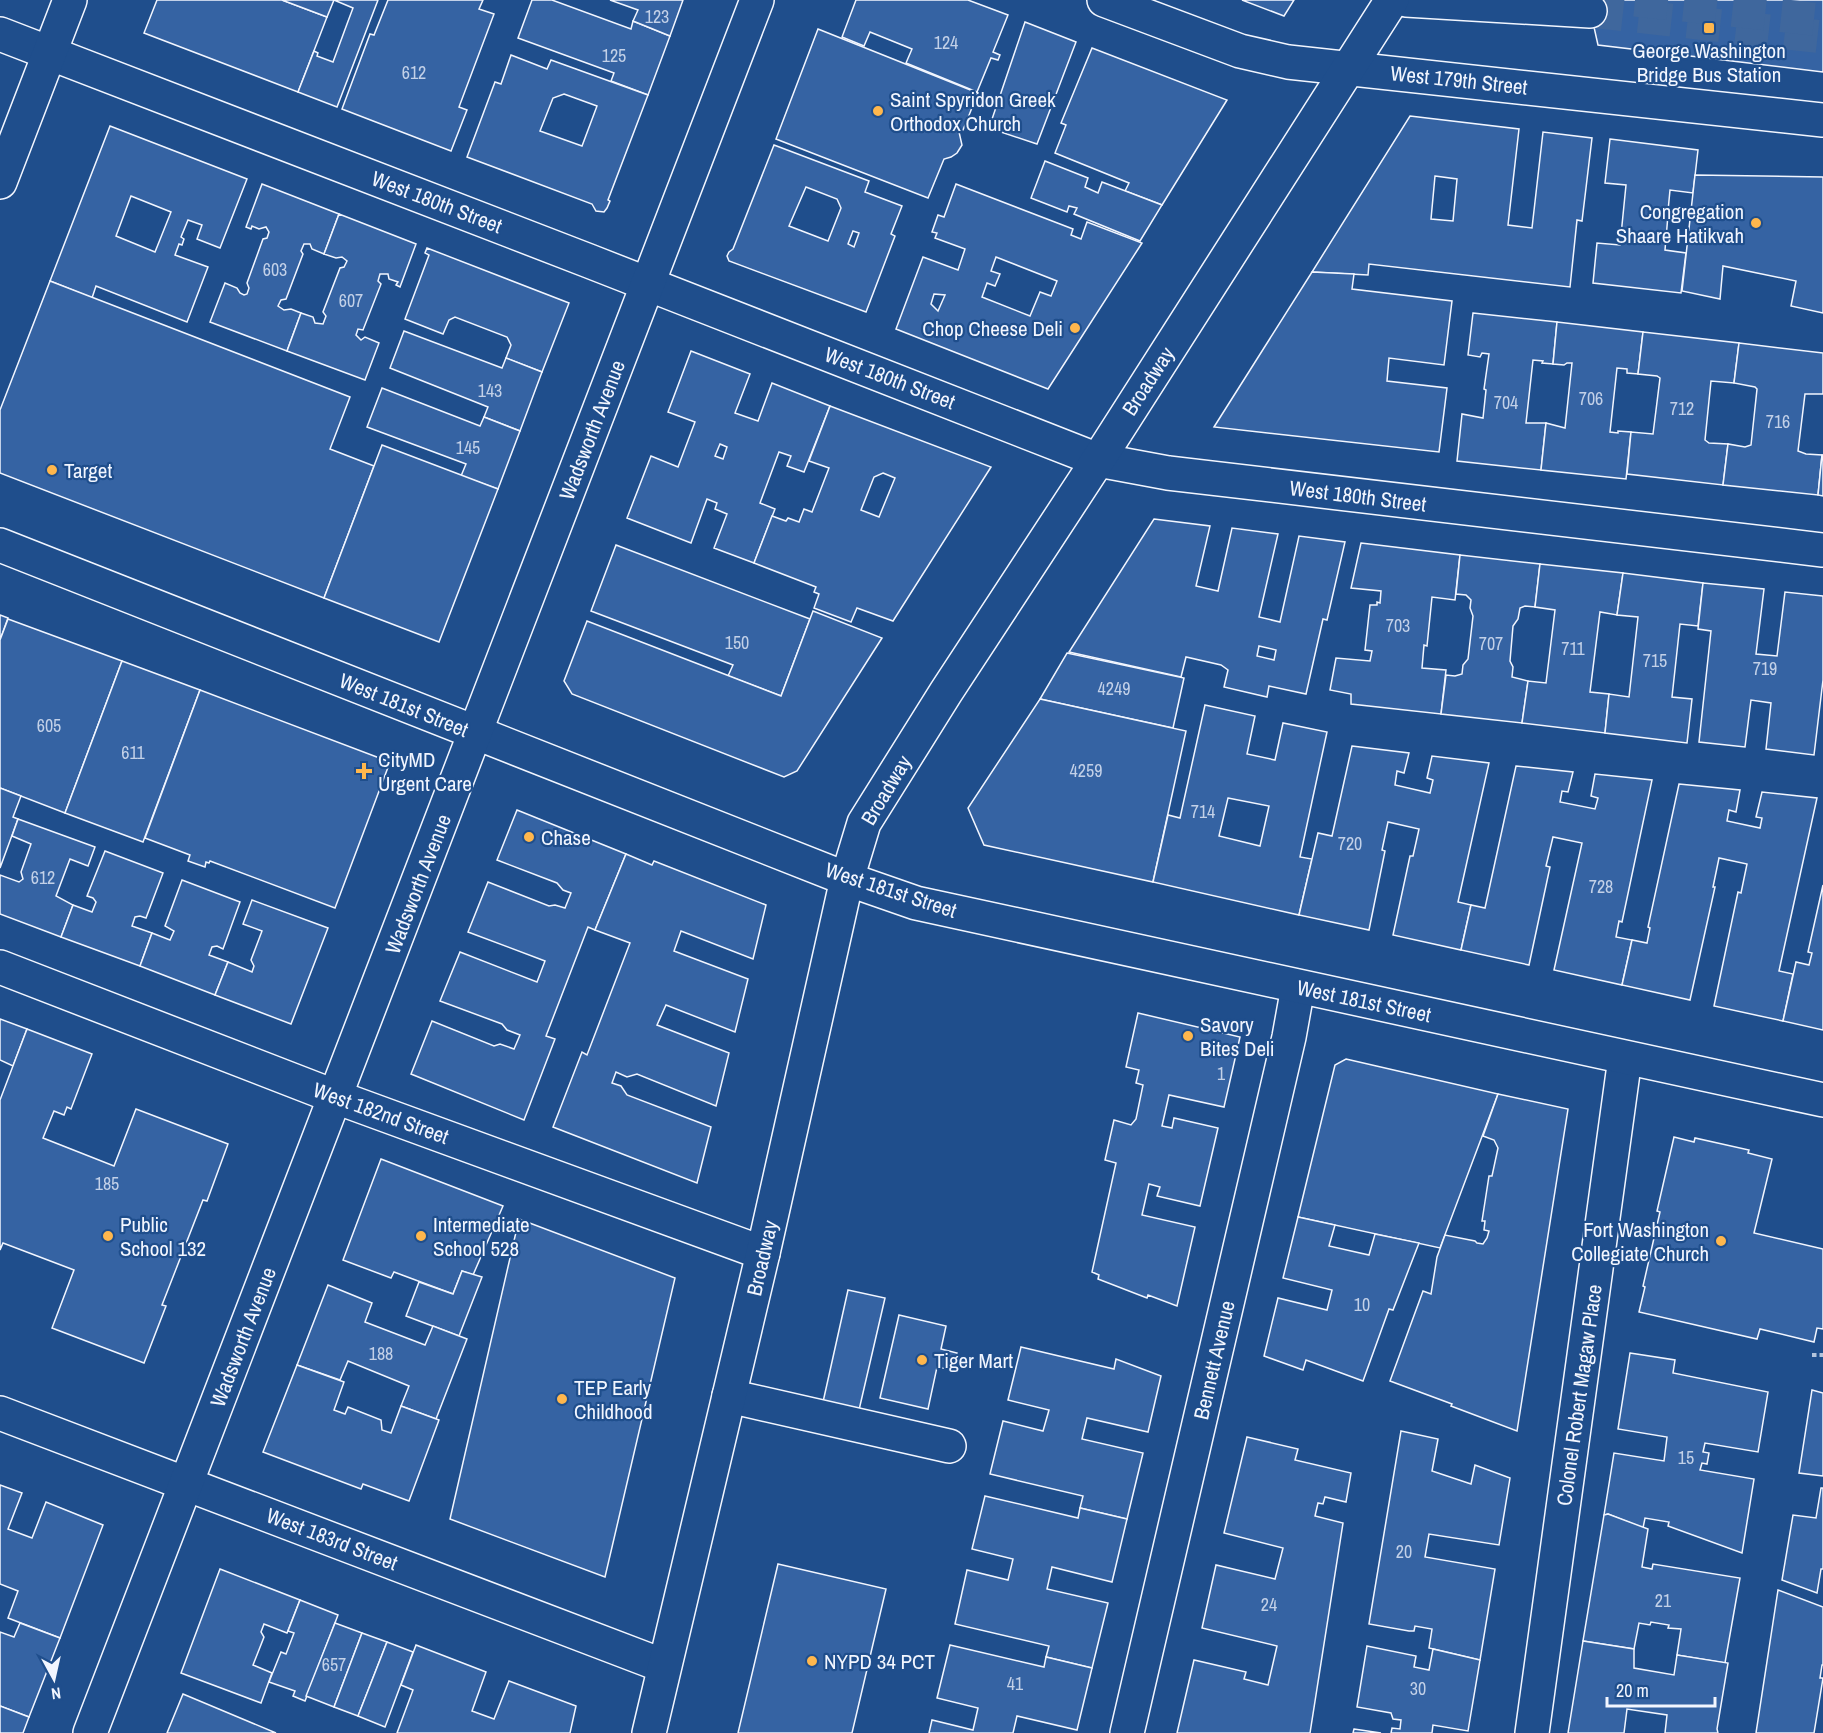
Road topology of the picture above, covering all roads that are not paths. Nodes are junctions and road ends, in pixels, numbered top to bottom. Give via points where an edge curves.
1 (70, 0) edge
2 (757, 0) edge
3 (1104, 0) edge
4 (1392, 0) edge
5 (1406, 0) edge
6 (1590, 11) tunnel mouth
7 (0, 34) edge
8 (49, 53) junction
9 (1348, 68) junction
10 (1823, 120) edge
11 (0, 182) edge
12 (649, 284) junction
13 (1098, 459) junction
14 (0, 545) edge
15 (1823, 550) edge
16 (476, 733) junction
17 (847, 879) junction
18 (0, 967) edge
19 (1299, 987) junction
20 (1625, 1058) junction
21 (336, 1097) junction
22 (1823, 1100) edge
23 (763, 1253) junction
24 (729, 1396) junction
25 (0, 1413) edge
26 (949, 1446) dead end
27 (186, 1483) junction
28 (664, 1666) junction
29 (90, 1733) edge
30 (649, 1733) edge
31 (1127, 1733) edge
32 (1532, 1733) edge

1 - 8 street
2 - 12 street, Wadsworth Avenue
3 - 9 street, West 179th Street via 1240,51 1288,62
4 - 9 street, Broadway
5 - 6 street
7 - 8 street, West 180th Street
8 - 11 street
8 - 12 street, West 180th Street
9 - 10 street, West 179th Street
9 - 13 street, Broadway
12 - 13 street, West 180th Street
12 - 16 street, Wadsworth Avenue
13 - 15 street, West 180th Street via 1167,473
13 - 17 street, Broadway via 864,823
14 - 16 street, West 181st Street
16 - 17 street, West 181st Street
16 - 21 street, Wadsworth Avenue
17 - 19 street, West 181st Street via 916,903
17 - 23 street, Broadway
18 - 21 street, West 182nd Street
19 - 20 street, West 181st Street
19 - 31 street, Bennett Avenue
20 - 22 street, West 181st Street
20 - 32 street, Colonel Robert Magaw Place
21 - 23 street, West 182nd Street
21 - 27 street, Wadsworth Avenue
23 - 24 street, Broadway
24 - 26 street
24 - 28 street, Broadway
25 - 27 street, West 183rd Street
27 - 28 street, West 183rd Street
27 - 29 street, Wadsworth Avenue
28 - 30 street, Broadway

